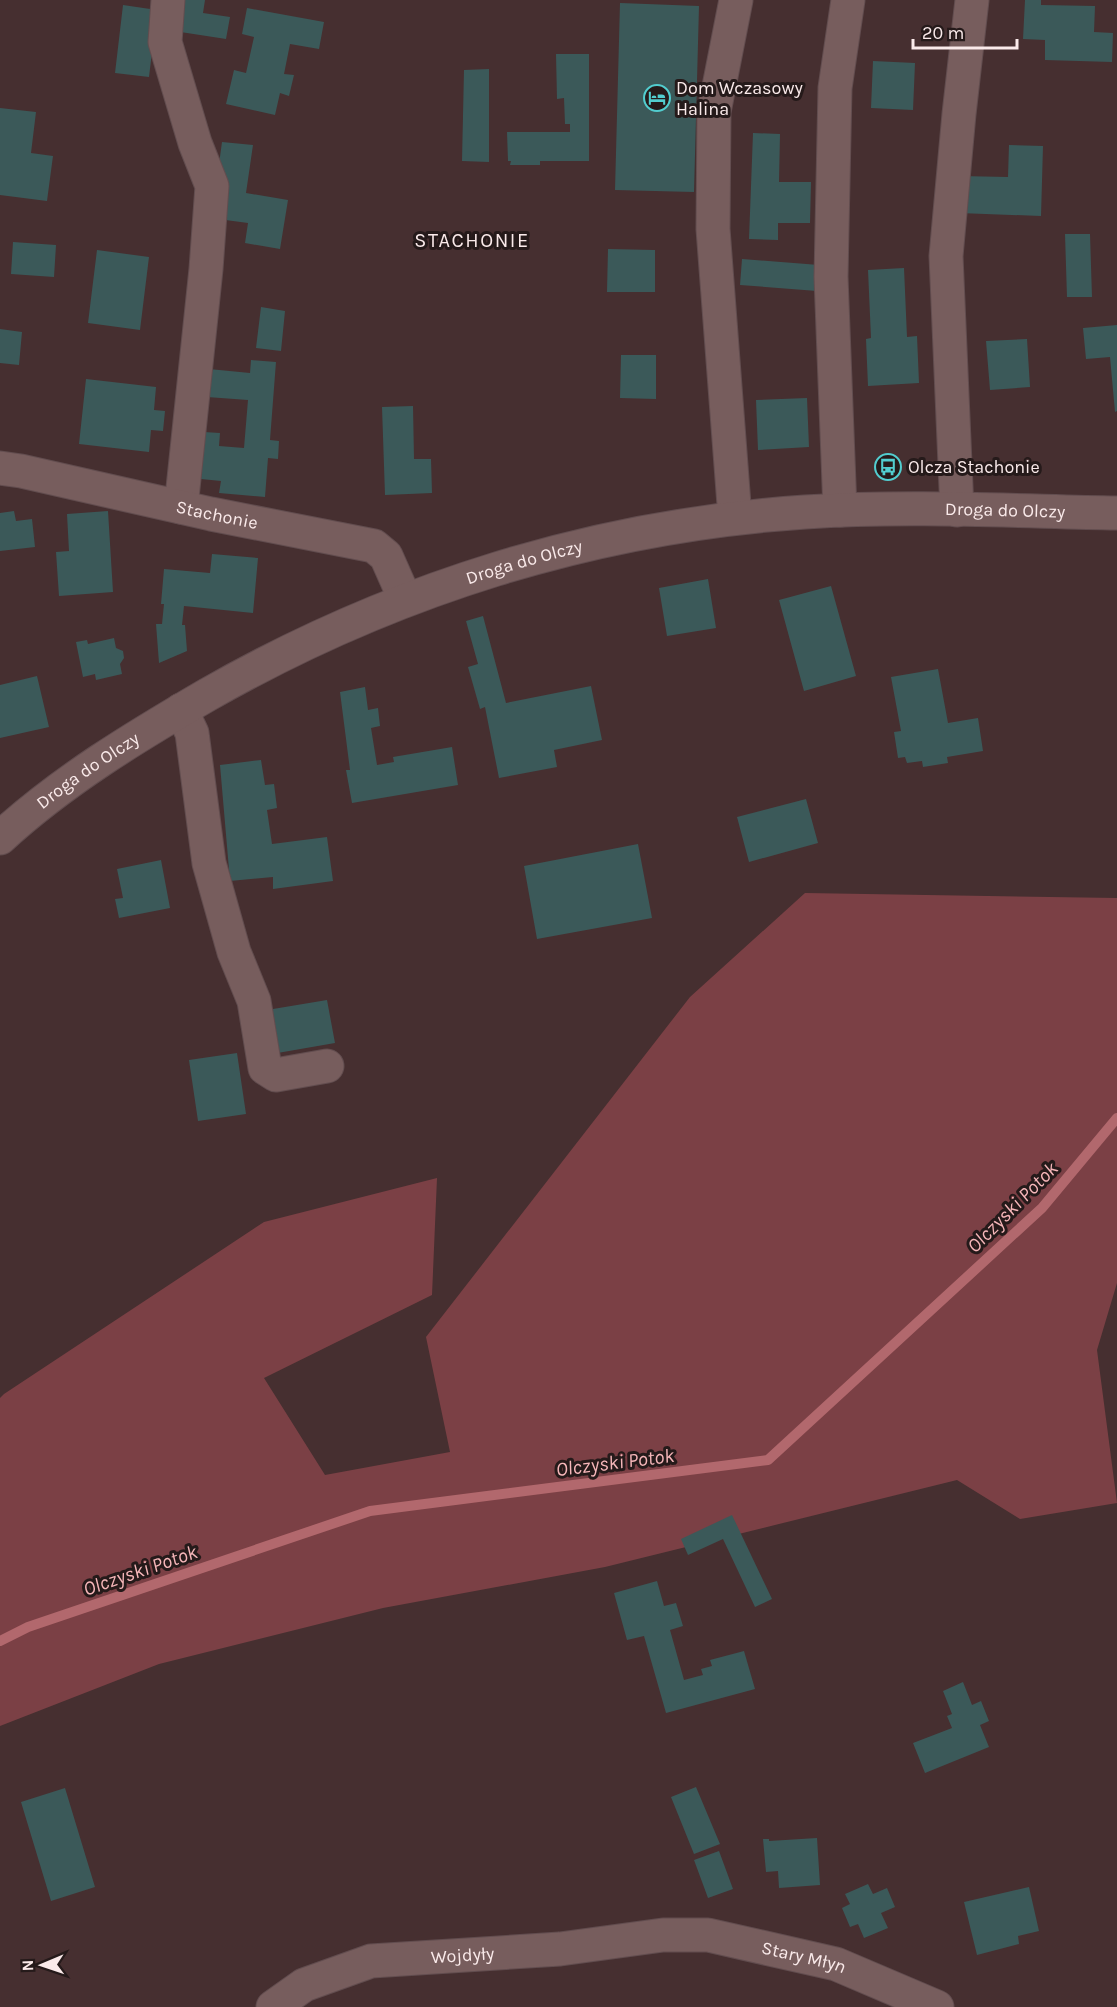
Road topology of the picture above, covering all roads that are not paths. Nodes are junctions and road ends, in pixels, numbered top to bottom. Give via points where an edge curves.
1 (168, 0) edge
2 (736, 0) edge
3 (848, 0) edge
4 (972, 0) edge
5 (0, 468) edge
6 (181, 507) junction
7 (840, 510) junction
8 (957, 510) junction
9 (1117, 513) edge
10 (735, 518) junction
11 (405, 599) junction
12 (181, 710) junction
13 (0, 838) edge
14 (327, 1066) dead end
15 (663, 1935) joint
16 (273, 2007) edge
17 (937, 2007) edge

1 - 6 street via 165,42 212,186
2 - 10 street via 714,112 713,217
3 - 7 street via 835,88 831,266
4 - 8 street via 946,256
5 - 6 street, Stachonie
6 - 11 street, Stachonie via 374,546 386,556
7 - 8 street, Droga do Olczy
7 - 10 street, Droga do Olczy
8 - 9 street, Droga do Olczy
10 - 11 street, Droga do Olczy via 576,546
11 - 12 street, Droga do Olczy via 298,646
12 - 13 street, Droga do Olczy via 86,771
12 - 14 street via 192,733 209,863 234,952 254,1001 265,1068 276,1075
15 - 16 street, Wojdyły via 560,1949 371,1961 304,1985
15 - 17 street, Stary Młyn via 708,1935 836,1964

